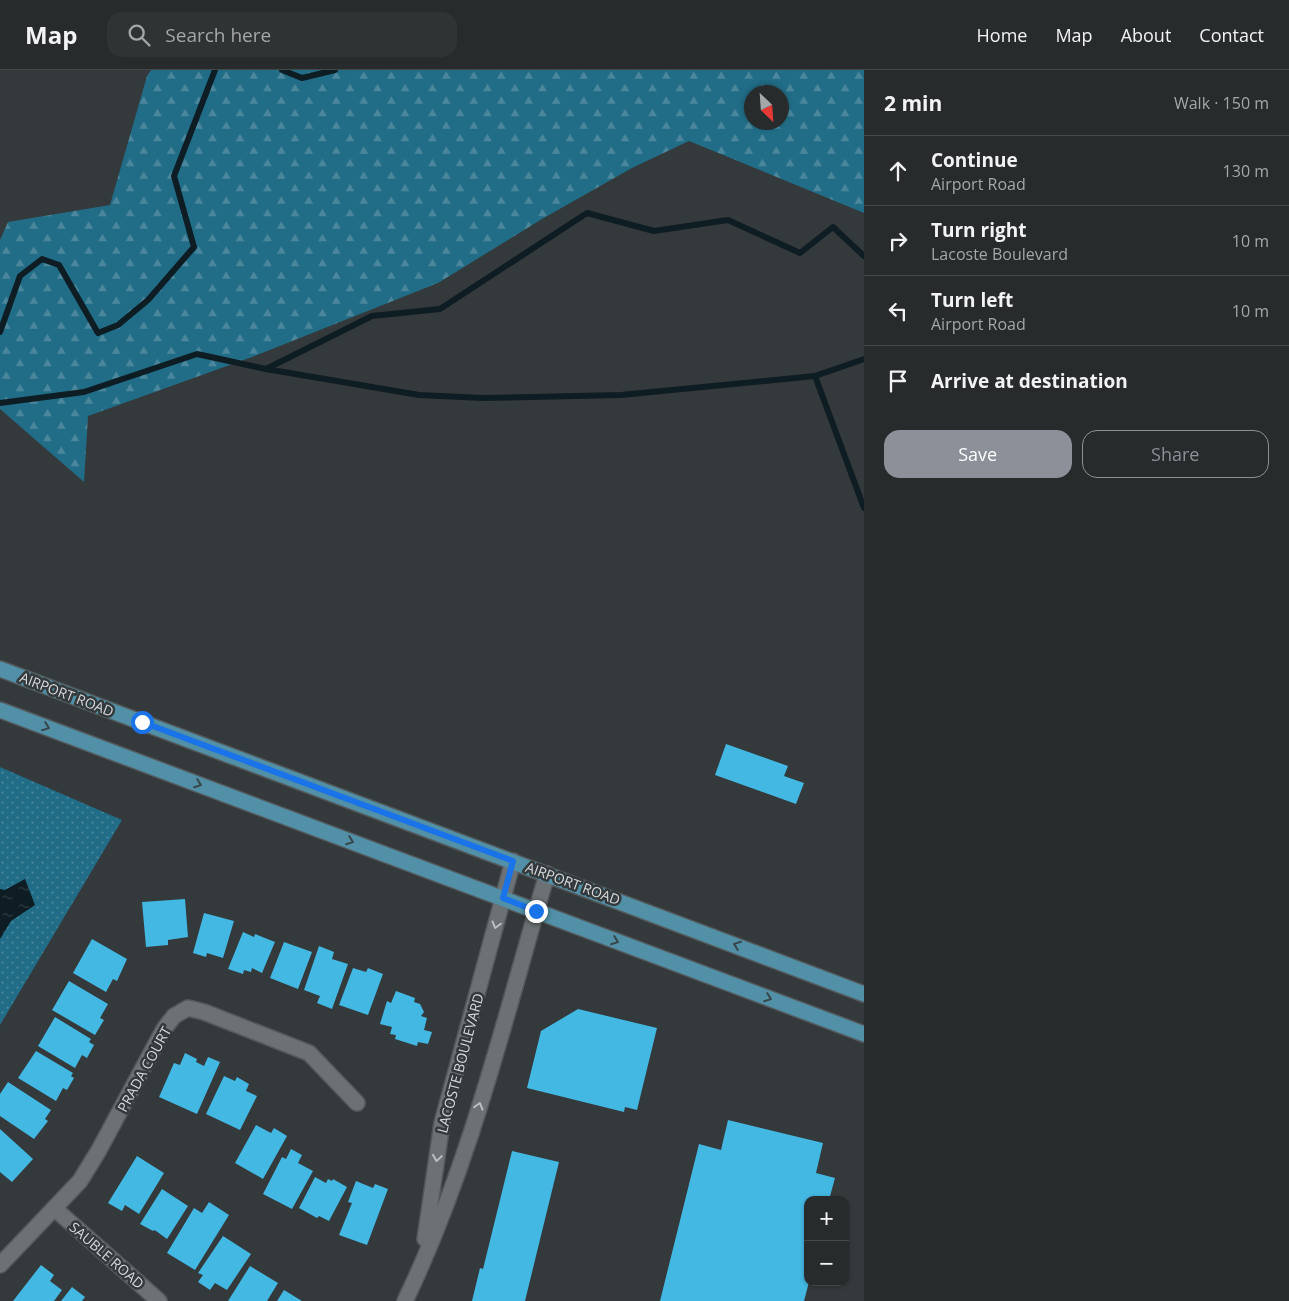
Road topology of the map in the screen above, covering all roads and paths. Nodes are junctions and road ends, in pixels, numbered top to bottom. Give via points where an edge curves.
1 (0, 669) edge
2 (0, 710) edge
3 (513, 861) junction
4 (547, 874) junction
5 (503, 898) junction
6 (536, 911) junction
7 (864, 994) edge
8 (864, 1034) edge
9 (357, 1103) dead end
10 (55, 1209) junction
11 (0, 1264) edge
12 (421, 1267) junction
13 (158, 1301) edge
14 (405, 1301) edge

1 - 3 main road, AIRPORT ROAD
2 -> 5 main road
3 - 4 main road, AIRPORT ROAD
3 - 5 street, LACOSTE BOULEVARD
4 - 6 street, LACOSTE BOULEVARD
7 -> 4 main road, AIRPORT ROAD
5 - 6 main road
5 -> 12 street, LACOSTE BOULEVARD via 442,1123
6 -> 8 main road
12 -> 6 street, LACOSTE BOULEVARD via 474,1125
9 - 10 street, PRADA COURT via 309,1053 188,1008 174,1016 164,1029 99,1150 80,1181
10 - 11 street, PRADA COURT
10 - 13 street, SAUBLE ROAD
12 - 14 street, LACOSTE BOULEVARD

